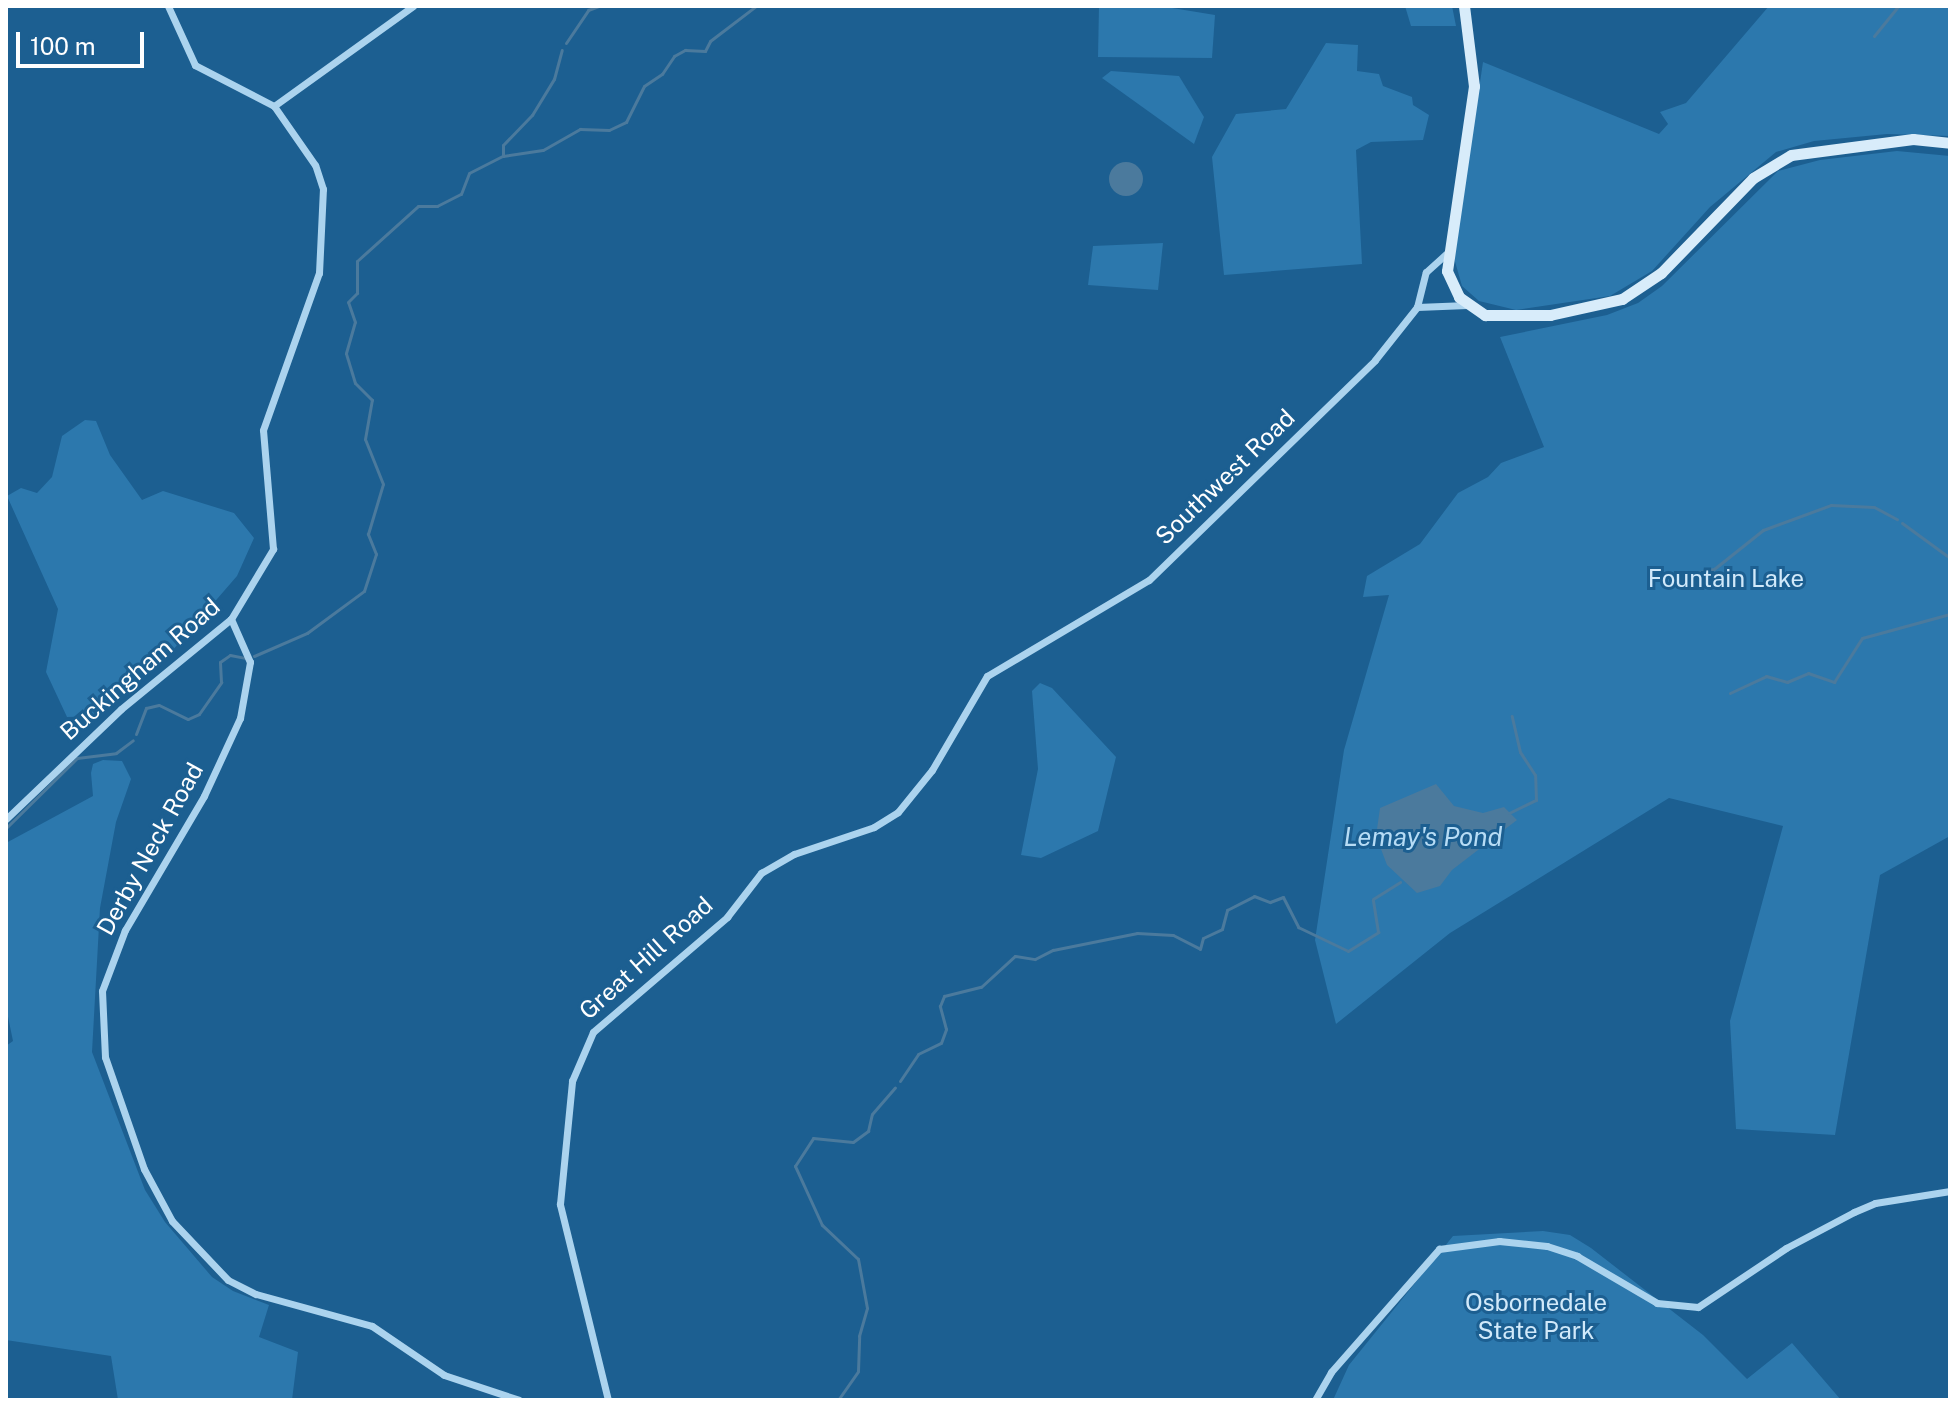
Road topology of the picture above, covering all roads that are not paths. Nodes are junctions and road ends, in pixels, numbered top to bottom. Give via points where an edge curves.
1 (168, 6) edge
2 (413, 6) edge
3 (1464, 6) edge
4 (274, 106) junction
5 (1950, 143) edge
6 (1446, 254) junction
7 (1467, 305) junction
8 (1417, 307) junction
9 (231, 619) junction
10 (1036, 645) joint
11 (6, 819) edge
12 (1950, 1191) edge
13 (519, 1400) edge
14 (608, 1400) edge
15 (1315, 1400) edge

1 - 4 street via 195,65
2 - 4 street
3 - 6 main road via 1474,86
4 - 9 street, Buckingham Road via 315,165 323,189 325,233 312,296 263,430 273,549
5 - 7 main road via 1905,140 1780,160 1736,193 1650,282 1613,303 1508,318
6 - 7 main road via 1450,283
6 - 8 street, Southwest Road via 1426,272
7 - 8 street
8 - 10 street, Southwest Road via 1375,360 1149,580
9 - 11 street, Buckingham Road via 121,709
9 - 13 street, Derby Neck Road via 250,662 240,718 204,796 125,930 102,991 105,1057 137,1150 172,1221 228,1280 256,1294 372,1326 444,1375
10 - 14 street, Great Hill Road via 987,676 932,770 898,812 761,873 715,928 593,1032 572,1081 560,1204
12 - 15 street via 1875,1203 1854,1212 1786,1248 1698,1307 1657,1303 1585,1261 1547,1246 1499,1241 1439,1249 1331,1372

